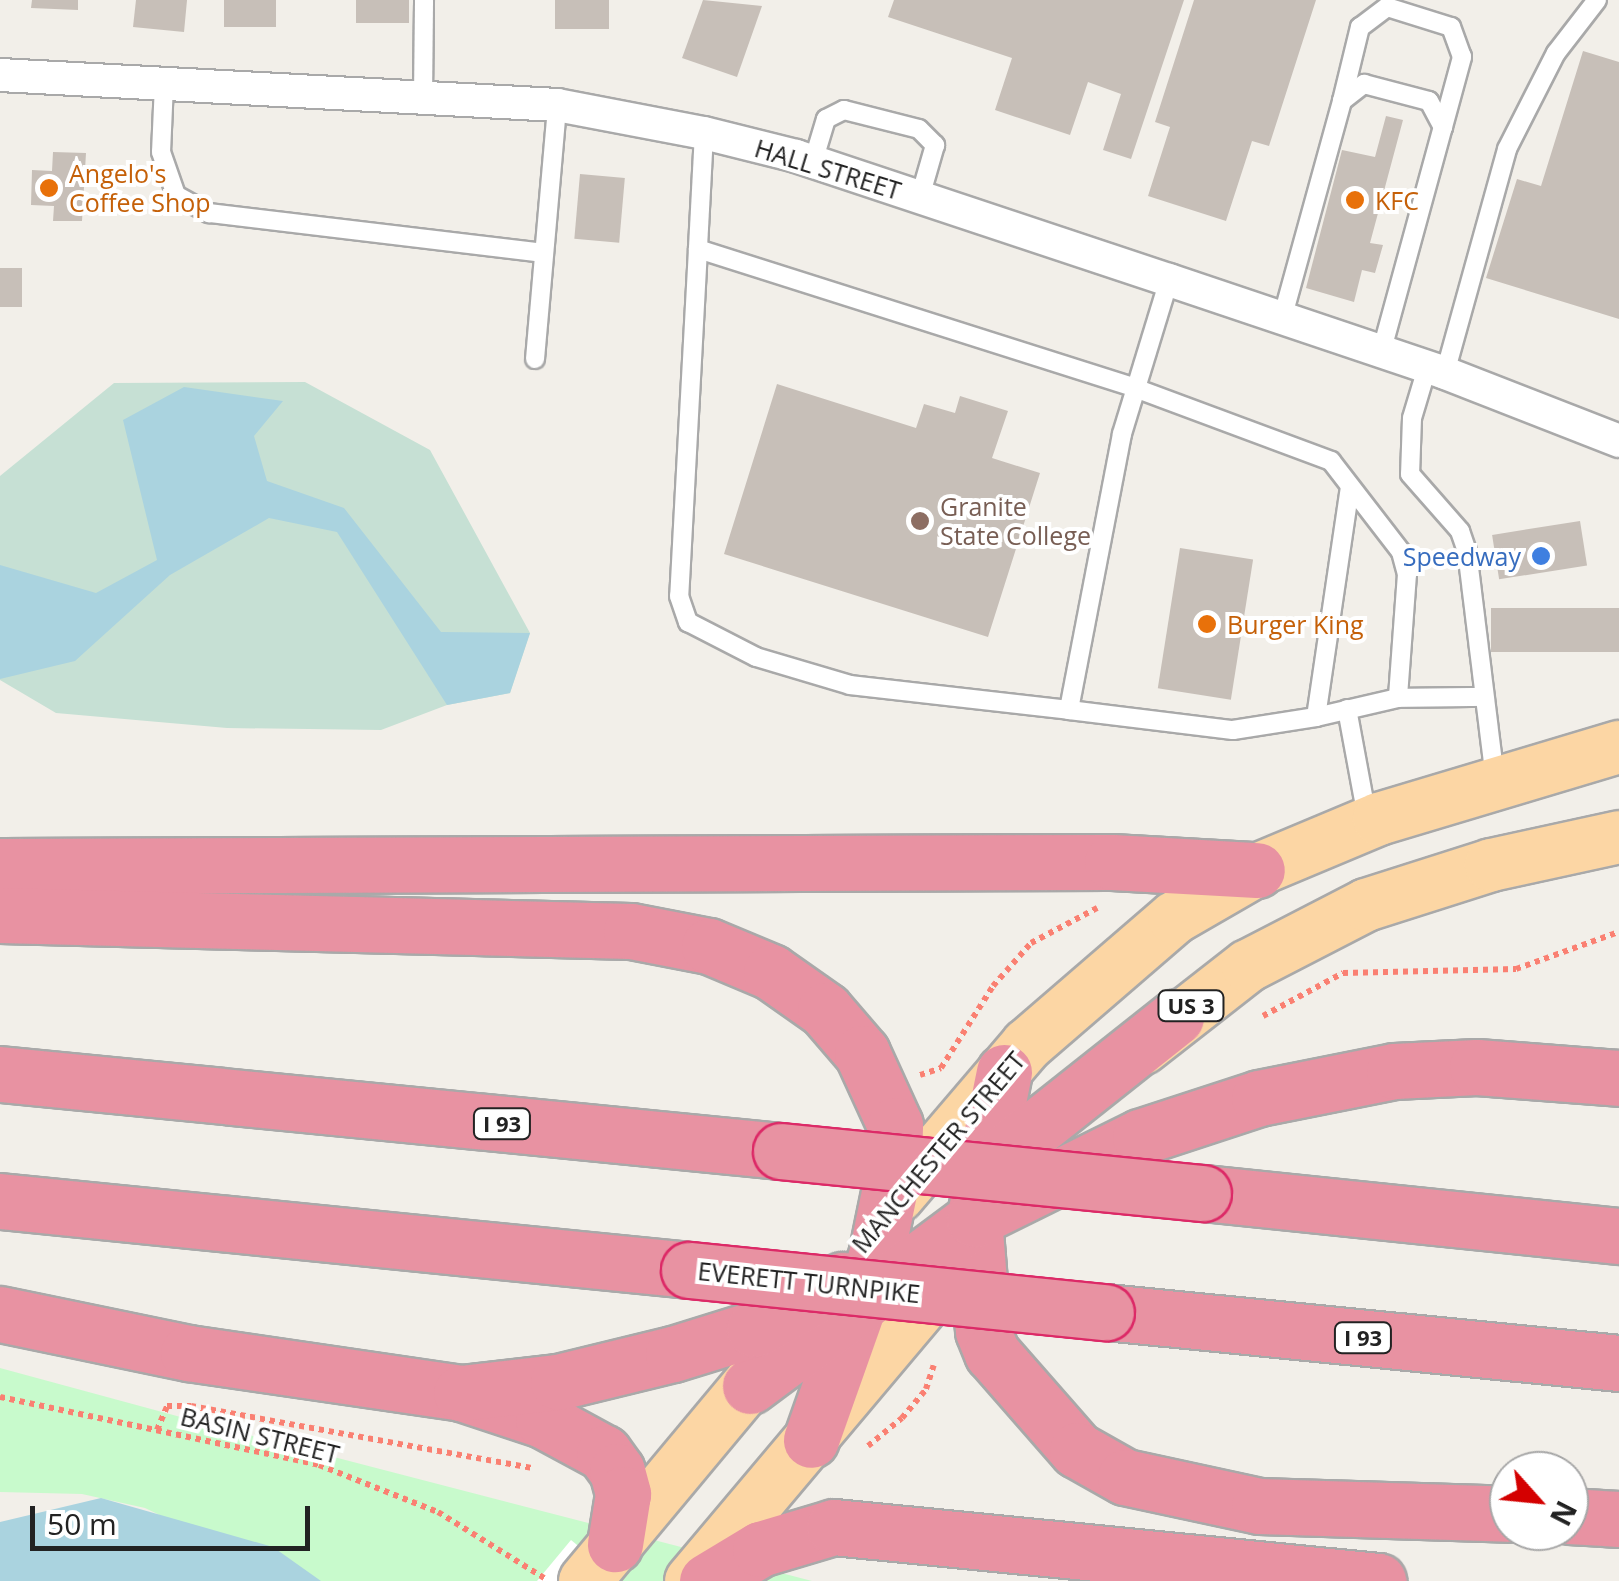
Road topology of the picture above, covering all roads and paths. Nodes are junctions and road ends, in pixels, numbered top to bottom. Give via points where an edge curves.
1 (424, 0) edge
2 (1596, 0) edge
3 (0, 75) edge
4 (164, 84) junction
5 (423, 98) junction
6 (1342, 101) junction
7 (556, 106) junction
8 (1443, 127) junction
9 (704, 133) junction
10 (812, 162) junction
11 (920, 197) junction
12 (698, 249) junction
13 (544, 253) junction
14 (1169, 280) junction
15 (1282, 319) junction
16 (1382, 353) junction
17 (536, 359) dead end
18 (1436, 371) junction
19 (1135, 388) junction
20 (1619, 441) edge
21 (1350, 486) junction
22 (1483, 697) junction
23 (1398, 698) junction
24 (1347, 709) junction
25 (1069, 710) junction
26 (1316, 716) junction
27 (1619, 747) edge
28 (1495, 781) junction
29 (1368, 824) junction
30 (1619, 837) edge
31 (0, 866) edge
32 (1257, 870) junction
33 (1109, 900) dead end
34 (0, 915) edge
35 (1619, 932) edge
36 (1176, 1016) joint
37 (1246, 1027) dead end
38 (1004, 1072) junction
39 (0, 1074) edge
40 (1619, 1078) edge
41 (906, 1080) dead end
42 (0, 1201) edge
43 (988, 1206) junction
44 (1619, 1236) edge
45 (862, 1264) junction
46 (0, 1314) edge
47 (939, 1349) dead end
48 (1619, 1363) edge
49 (750, 1386) joint
50 (461, 1393) junction
51 (0, 1396) edge
52 (157, 1430) junction
53 (834, 1447) junction
54 (542, 1470) dead end
55 (1489, 1513) edge
56 (1589, 1517) edge
57 (1619, 1519) edge
58 (600, 1563) edge
59 (548, 1581) edge
60 (691, 1581) edge
61 (707, 1581) edge
62 (1378, 1581) edge

1 - 5 lane
2 - 18 lane via 1556,53 1507,150
3 - 4 street, HALL STREET
4 - 5 street, HALL STREET
4 - 13 lane via 161,152 176,196 209,213
5 - 7 street, HALL STREET
6 - 8 lane via 1364,84 1429,101
6 - 8 lane via 1360,26 1387,7 1451,27 1462,56
6 - 15 lane
7 - 9 street, HALL STREET
7 - 13 lane
8 - 16 lane
9 - 10 street, HALL STREET
9 - 12 lane
10 - 11 street, HALL STREET
10 - 11 lane via 826,119 844,110 919,129 935,145
11 - 14 street, HALL STREET
12 - 19 lane
12 - 25 lane via 679,596 688,622 756,657 850,685
13 - 17 lane
14 - 15 street, HALL STREET
14 - 19 lane
15 - 16 street, HALL STREET
16 - 18 street, HALL STREET
18 - 20 street, HALL STREET
18 - 22 lane via 1412,418 1410,474 1460,532 1467,551
19 - 21 lane via 1331,461
19 - 25 lane
21 - 23 lane via 1401,552 1407,574
21 - 26 lane
22 - 23 lane
22 - 28 lane
23 - 24 lane
24 - 26 lane
24 - 29 lane
25 - 26 lane via 1233,730
27 - 28 main road, MANCHESTER STREET
28 - 29 main road, MANCHESTER STREET
29 - 32 main road, MANCHESTER STREET
30 - 36 main road, US 3 via 1416,886 1248,966
31 - 32 highway via 1112,862
32 - 38 main road, MANCHESTER STREET via 1158,930
33 - 41 path via 1067,929 1031,943 993,986 941,1068
34 - 45 highway via 630,931 709,946 770,972 825,1010 862,1053 895,1125
35 - 37 path via 1516,969 1343,974
36 - 43 highway
38 - 43 highway
38 - 45 main road, MANCHESTER STREET
39 - 44 highway, I 93, bridge
40 - 43 highway via 1477,1067 1394,1070 1259,1098 1140,1137
42 - 48 highway, EVERETT TURNPIKE / I 93, bridge
43 - 45 highway
43 - 53 main road
43 - 55 highway via 992,1353 1077,1450 1125,1477 1259,1506
45 - 49 highway
45 - 50 highway via 754,1329 558,1382
45 - 53 highway
46 - 50 highway via 188,1353
47 - 53 path via 926,1389
49 - 58 main road
50 - 58 highway via 542,1420 604,1452 623,1494
51 - 52 path, BASIN STREET
52 - 54 path via 167,1406 191,1406
52 - 59 path, BASIN STREET via 319,1466 438,1512
53 - 60 main road
56 - 57 highway
61 - 62 highway via 760,1549 834,1528

